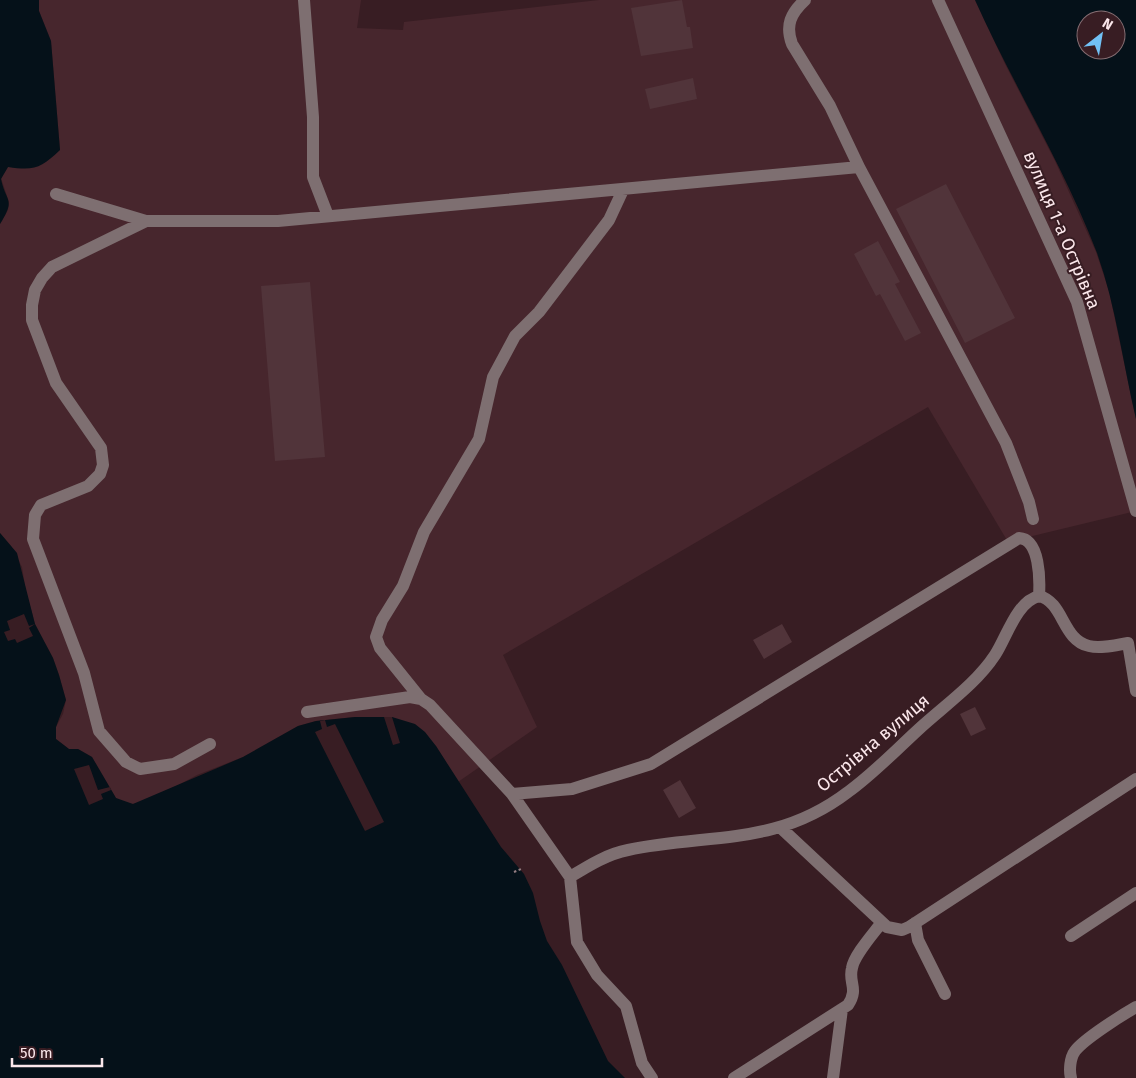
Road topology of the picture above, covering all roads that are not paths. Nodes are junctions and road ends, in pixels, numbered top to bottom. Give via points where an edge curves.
1 (304, 0) edge
2 (805, 0) edge
3 (938, 0) edge
4 (859, 168) junction
5 (623, 190) junction
6 (56, 194) dead end
7 (328, 216) junction
8 (146, 221) junction
9 (1136, 511) edge
10 (1033, 519) dead end
11 (1039, 596) junction
12 (1136, 632) edge
13 (1128, 643) junction
14 (1136, 691) edge
15 (421, 699) junction
16 (307, 712) dead end
17 (210, 744) dead end
18 (1136, 779) edge
19 (512, 794) junction
20 (781, 828) junction
21 (570, 877) junction
22 (1136, 892) edge
23 (882, 922) junction
24 (915, 923) junction
25 (1071, 936) dead end
26 (945, 994) dead end
27 (1136, 1007) edge
28 (842, 1010) junction
29 (652, 1078) edge
30 (734, 1078) edge
31 (833, 1078) edge
32 (1071, 1078) edge

1 - 7 street via 313,117 313,177
2 - 4 street via 790,18 789,35 830,106
3 - 9 street, вулиця 1-а Острівна via 1076,302
4 - 5 street
4 - 10 street via 1006,443 1030,502
5 - 7 street
5 - 15 street via 609,220 539,312 515,336 493,377 479,439 424,532 403,586 382,620 376,637 380,648
6 - 8 street
7 - 8 street via 278,221
8 - 17 street via 52,267 35,290 32,320 56,383 96,441 103,465 88,486 41,505 34,521 33,539 84,673 99,731 126,762 140,768 174,764
11 - 13 street via 1051,602 1071,636 1079,642 1098,647
11 - 19 street via 1040,579 1032,546 1019,538 651,764 572,788
11 - 20 street, Острівна вулиця via 1026,604 994,656 972,681 849,792 817,812
12 - 13 street
13 - 14 street
15 - 16 street via 399,698
15 - 19 street
18 - 24 street
19 - 21 street
20 - 21 street, Острівна вулиця via 627,850 597,860
20 - 23 street
21 - 29 street via 577,942 597,975 626,1006 642,1063
22 - 25 street
23 - 24 street via 887,927 902,930
23 - 28 street via 853,963 851,972 855,991
24 - 26 street via 918,940
27 - 32 street via 1075,1051
28 - 30 street
28 - 31 street

